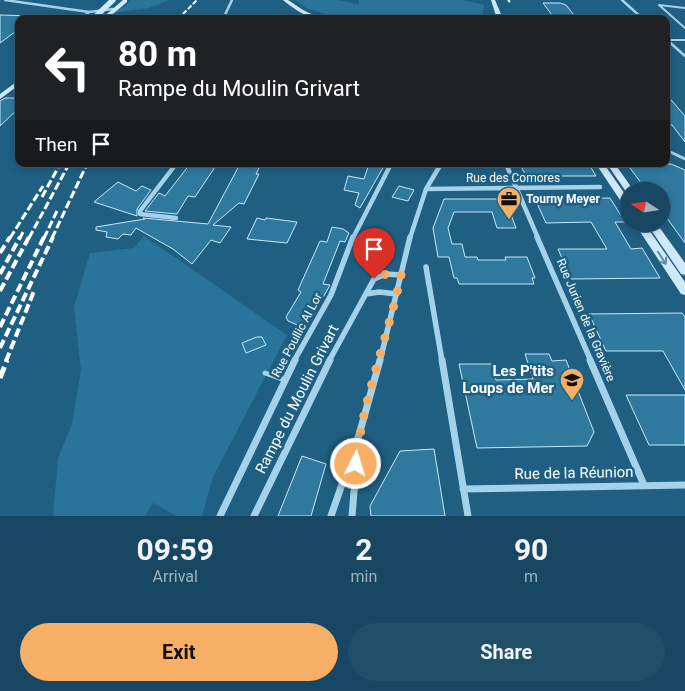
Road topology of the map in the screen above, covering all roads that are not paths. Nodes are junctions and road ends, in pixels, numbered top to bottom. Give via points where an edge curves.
1 (5, 0) edge
2 (113, 0) edge
3 (125, 0) edge
4 (232, 0) edge
5 (285, 0) edge
6 (491, 0) edge
7 (622, 0) edge
8 (658, 0) edge
9 (659, 5) junction
10 (685, 8) edge
11 (113, 9) junction
12 (89, 12) junction
13 (86, 15) edge
14 (97, 15) edge
15 (107, 15) edge
16 (225, 15) edge
17 (310, 15) edge
18 (493, 15) edge
19 (498, 15) edge
20 (639, 15) edge
21 (685, 28) edge
22 (670, 40) edge
23 (685, 40) edge
24 (670, 43) edge
25 (685, 56) edge
26 (15, 85) edge
27 (15, 91) edge
28 (0, 97) edge
29 (0, 101) edge
30 (670, 152) edge
31 (685, 158) edge
32 (174, 167) edge
33 (389, 167) edge
34 (439, 167) edge
35 (507, 167) edge
36 (602, 167) edge
37 (613, 167) edge
38 (624, 182) edge
39 (516, 187) junction
40 (600, 187) dead end
41 (426, 189) junction
42 (620, 194) edge
43 (176, 218) dead end
44 (645, 232) edge
45 (658, 232) edge
46 (426, 266) dead end
47 (685, 270) edge
48 (401, 275) junction
49 (685, 291) edge
50 (366, 294) junction
51 (397, 294) junction
52 (265, 373) dead end
53 (285, 380) junction
54 (359, 435) junction
55 (644, 485) junction
56 (685, 486) edge
57 (463, 489) junction
58 (220, 516) edge
59 (254, 516) edge
60 (330, 516) edge
61 (352, 516) edge
62 (468, 516) edge

1 - 12 street
2 - 14 main road, bridge
3 - 11 main road
4 - 16 street
5 - 17 main road
6 - 18 main road
6 - 19 main road
7 - 20 street
8 - 9 lane
9 - 10 lane
9 - 21 lane
11 - 12 street
11 - 15 main road
12 - 13 street
22 - 23 lane
24 - 25 street
26 - 28 main road
27 - 29 main road
30 - 31 lane
32 - 43 street via 141,207 140,214
33 - 53 street, Rue Poullic Al Lor via 347,249 331,295
34 - 41 street
35 - 39 street, Rue Jurien de la Gravière
36 - 42 main road
37 - 38 main road
39 - 40 street, Rue des Comores
39 - 41 street, Rue des Comores
39 - 55 street, Rue Jurien de la Gravière
41 - 48 street
44 -> 49 main road
45 - 47 main road
46 - 57 street
48 - 50 street, Rampe du Moulin Grivart via 378,276
48 - 51 street
50 - 51 street
50 - 59 street, Rampe du Moulin Grivart via 311,395
51 - 54 street
52 - 53 lane
53 - 58 street, Rue Poullic Al Lor
54 - 60 street
54 - 61 street
55 - 56 street, Rue de la Réunion
55 - 57 street, Rue de la Réunion
57 - 62 street

